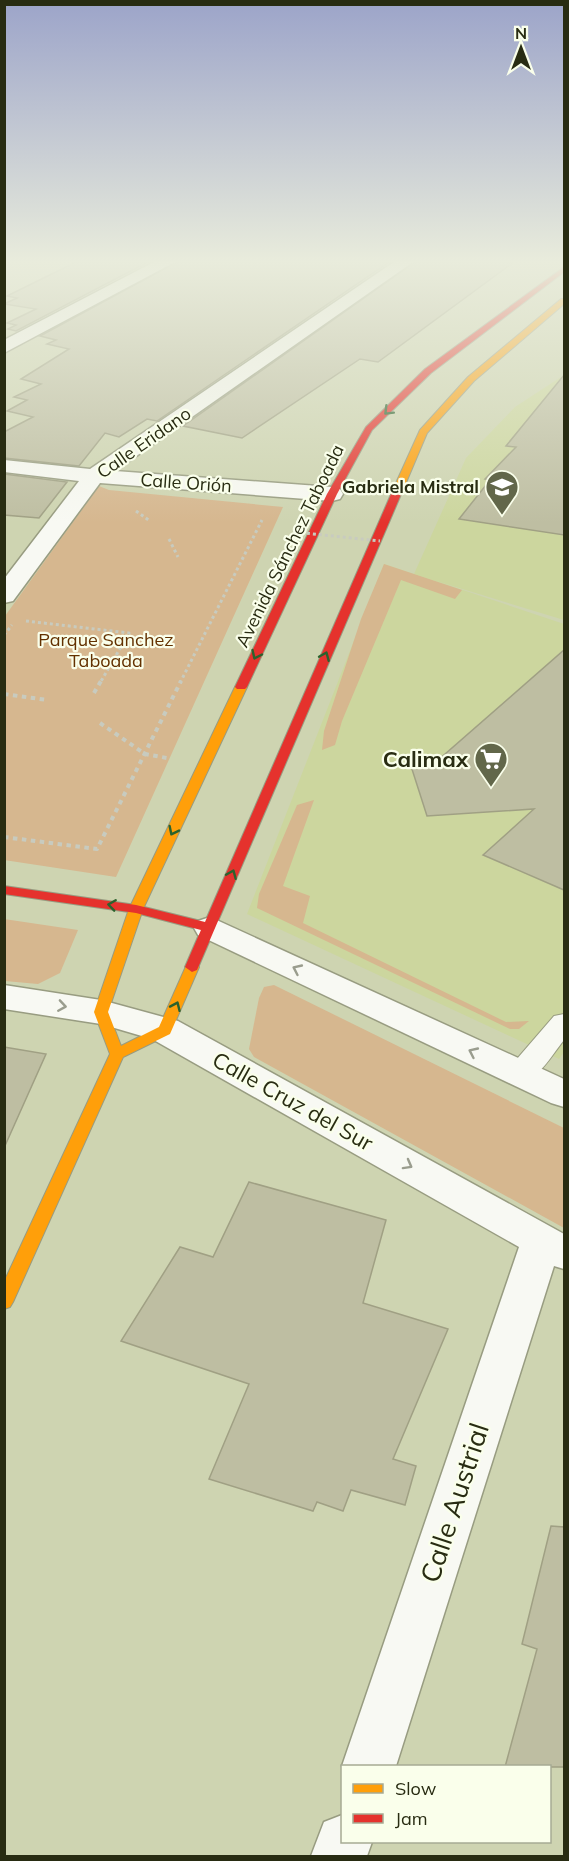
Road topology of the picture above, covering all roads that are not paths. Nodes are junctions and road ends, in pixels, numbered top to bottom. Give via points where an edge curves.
1 (279, 349) edge
2 (458, 349) edge
3 (507, 349) edge
4 (4, 466) edge
5 (94, 476) junction
6 (332, 494) junction
7 (4, 596) edge
8 (4, 890) edge
9 (136, 909) junction
10 (210, 928) junction
11 (4, 997) edge
12 (100, 1011) junction
13 (564, 1023) edge
14 (165, 1030) junction
15 (117, 1054) junction
16 (520, 1074) junction
17 (564, 1094) edge
18 (553, 1246) edge
19 (4, 1302) edge
20 (370, 1765) edge

1 - 5 street, Calle Eridano
2 -> 6 main road, Avenida Sánchez Taboada via 428,371 369,429
10 -> 3 main road via 423,432 471,379
4 - 5 street, Calle Orión
5 - 6 street, Calle Orión
5 - 7 street, Calle Eridano
6 -> 9 main road, Avenida Sánchez Taboada
9 -> 8 main road
9 - 10 main road
9 - 12 main road, Avenida Sánchez Taboada
14 -> 10 main road
16 -> 10 street
11 -> 12 street, Calle Cruz del Sur
12 - 14 street, Calle Cruz del Sur
12 - 15 main road
13 - 16 lane
14 - 15 main road
14 -> 18 street, Calle Cruz del Sur
15 - 19 main road
16 - 17 street
18 - 20 street, Calle Austrial

